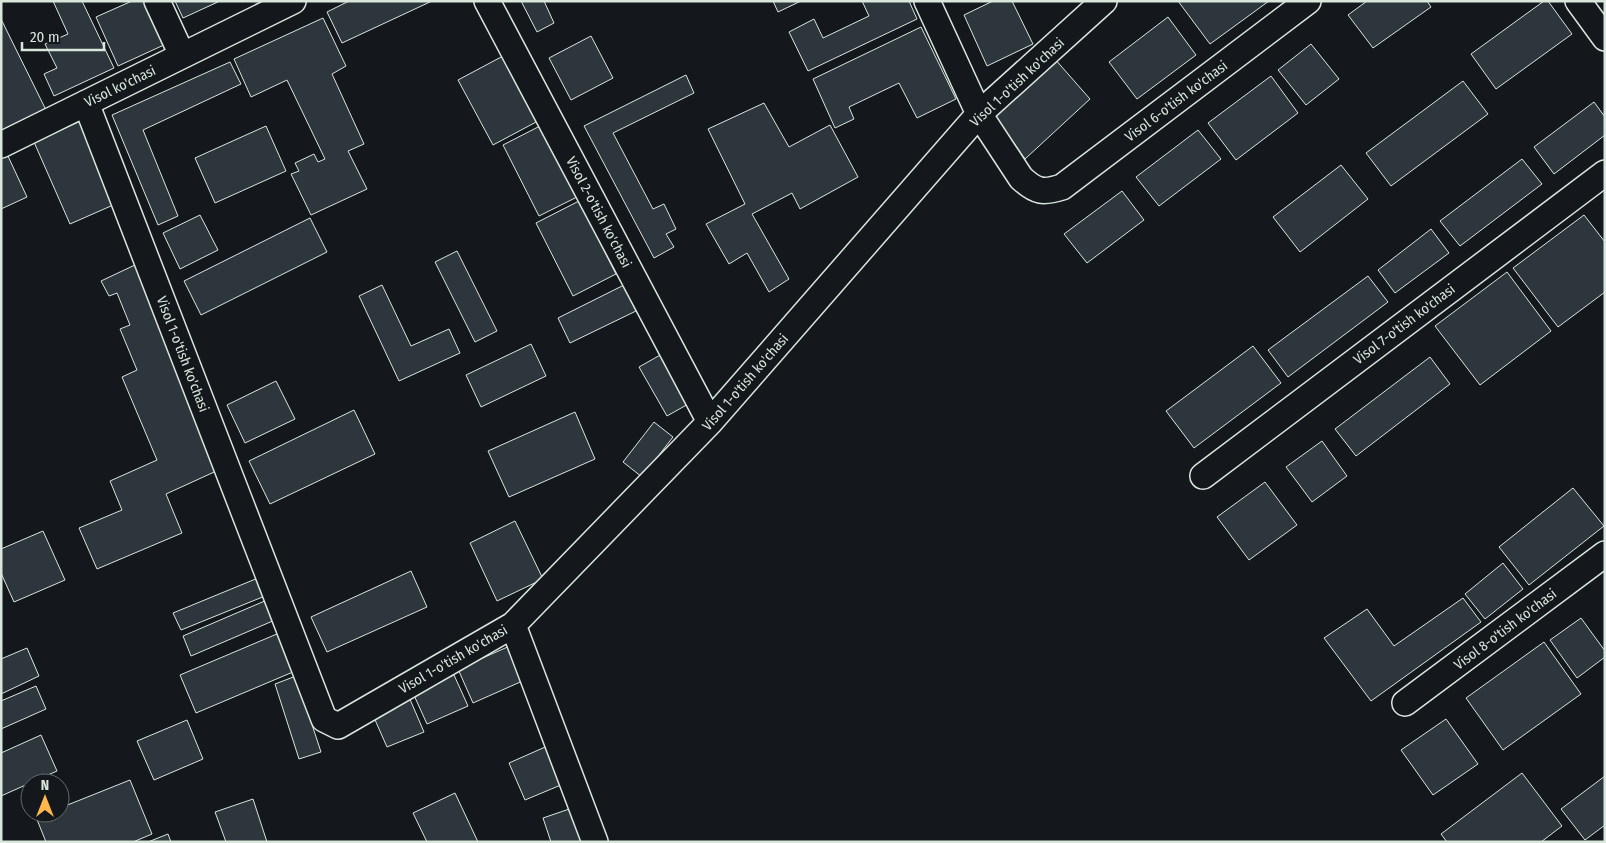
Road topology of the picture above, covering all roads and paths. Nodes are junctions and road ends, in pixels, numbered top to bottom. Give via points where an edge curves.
1 (157, 1) edge
2 (293, 1) edge
3 (487, 1) edge
4 (927, 1) edge
5 (1104, 1) edge
6 (1308, 1) edge
7 (1578, 1) edge
8 (1605, 38) edge
9 (182, 55) junction
10 (86, 103) junction
11 (979, 114) junction
12 (1, 145) edge
13 (1605, 173) edge
14 (710, 422) junction
15 (1203, 476) dead end
16 (1605, 554) edge
17 (513, 625) junction
18 (1405, 703) dead end
19 (595, 842) edge

1 - 9 street
2 - 9 street, Visol ko'chasi
3 - 14 street, Visol 2-o'tish ko'chasi
4 - 11 street
5 - 11 street, Visol 1-o'tish ko'chasi
6 - 11 street, Visol 6-o'tish ko'chasi via 1062,187 1040,191 1029,186
7 - 8 street
9 - 10 street, Visol ko'chasi
10 - 12 street, Visol ko'chasi
10 - 17 street, Visol 1-o'tish ko'chasi via 324,719 338,726
11 - 14 street, Visol 1-o'tish ko'chasi
13 - 15 street, Visol 7-o'tish ko'chasi
14 - 17 street, Visol 1-o'tish ko'chasi
16 - 18 street, Visol 8-o'tish ko'chasi
17 - 19 street

